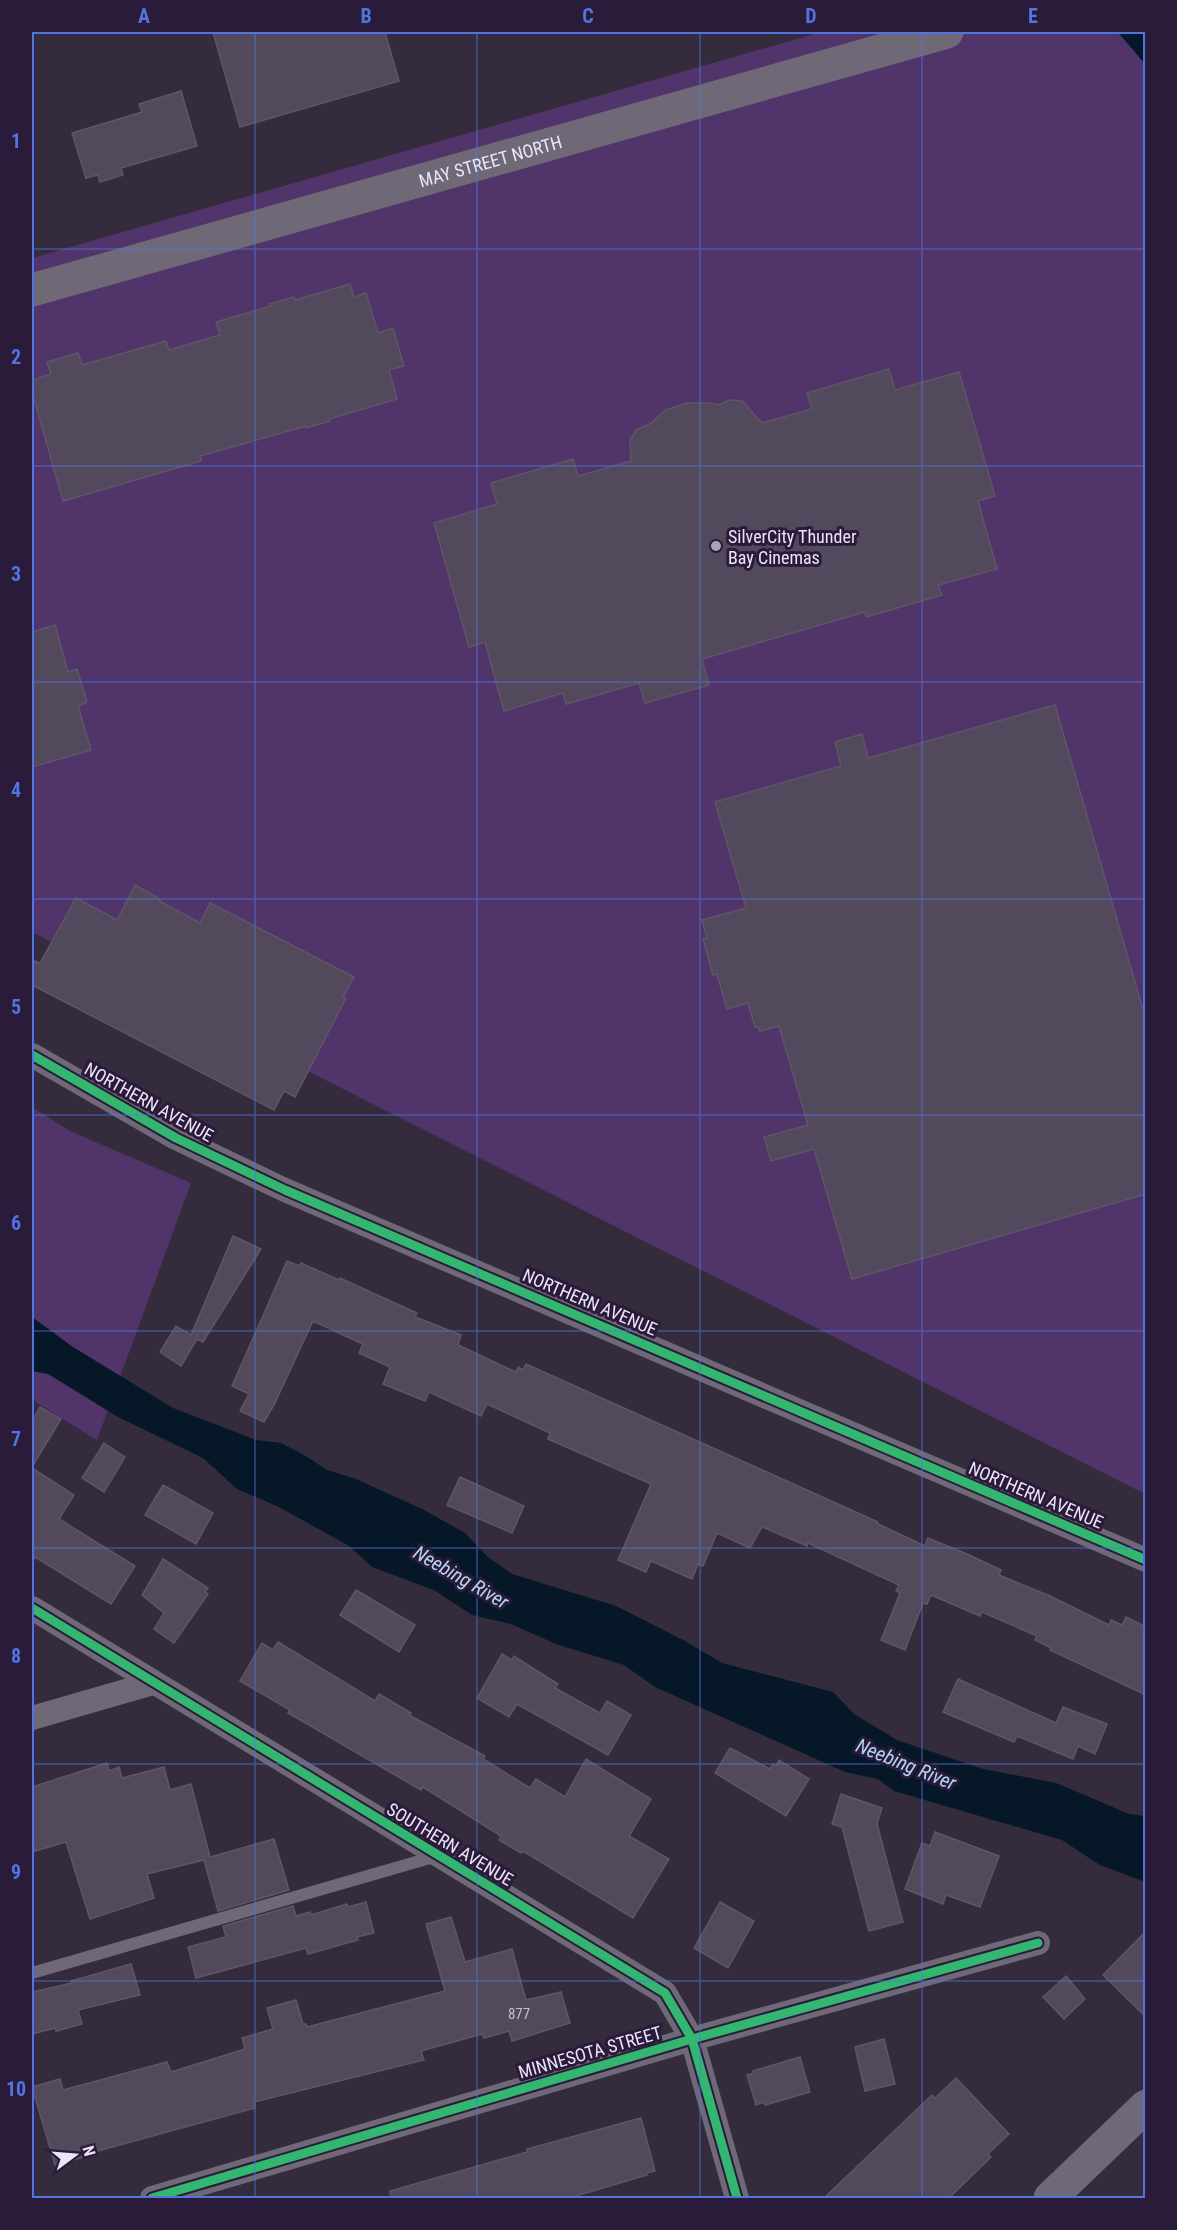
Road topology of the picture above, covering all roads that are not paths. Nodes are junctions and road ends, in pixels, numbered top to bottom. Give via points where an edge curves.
1 (947, 32) edge
2 (911, 37) edge
3 (32, 290) edge
4 (32, 1055) edge
5 (1146, 1560) edge
6 (32, 1608) edge
7 (153, 1683) junction
8 (32, 1718) edge
9 (438, 1856) junction
10 (1038, 1943) dead end
11 (32, 1973) edge
12 (692, 2039) junction
13 (1146, 2106) edge
14 (152, 2199) edge
15 (737, 2199) edge
16 (1050, 2199) edge

1 - 2 main road, MAY STREET NORTH
2 - 3 main road, MAY STREET NORTH
4 - 5 street, NORTHERN AVENUE via 176,1138 285,1190
6 - 7 street, SOUTHERN AVENUE
7 - 8 street
7 - 9 street, SOUTHERN AVENUE
9 - 11 lane
9 - 12 street, SOUTHERN AVENUE via 665,1993
10 - 12 street, MINNESOTA STREET
12 - 14 street, MINNESOTA STREET
12 - 15 street, SOUTHERN AVENUE
13 - 16 main road

